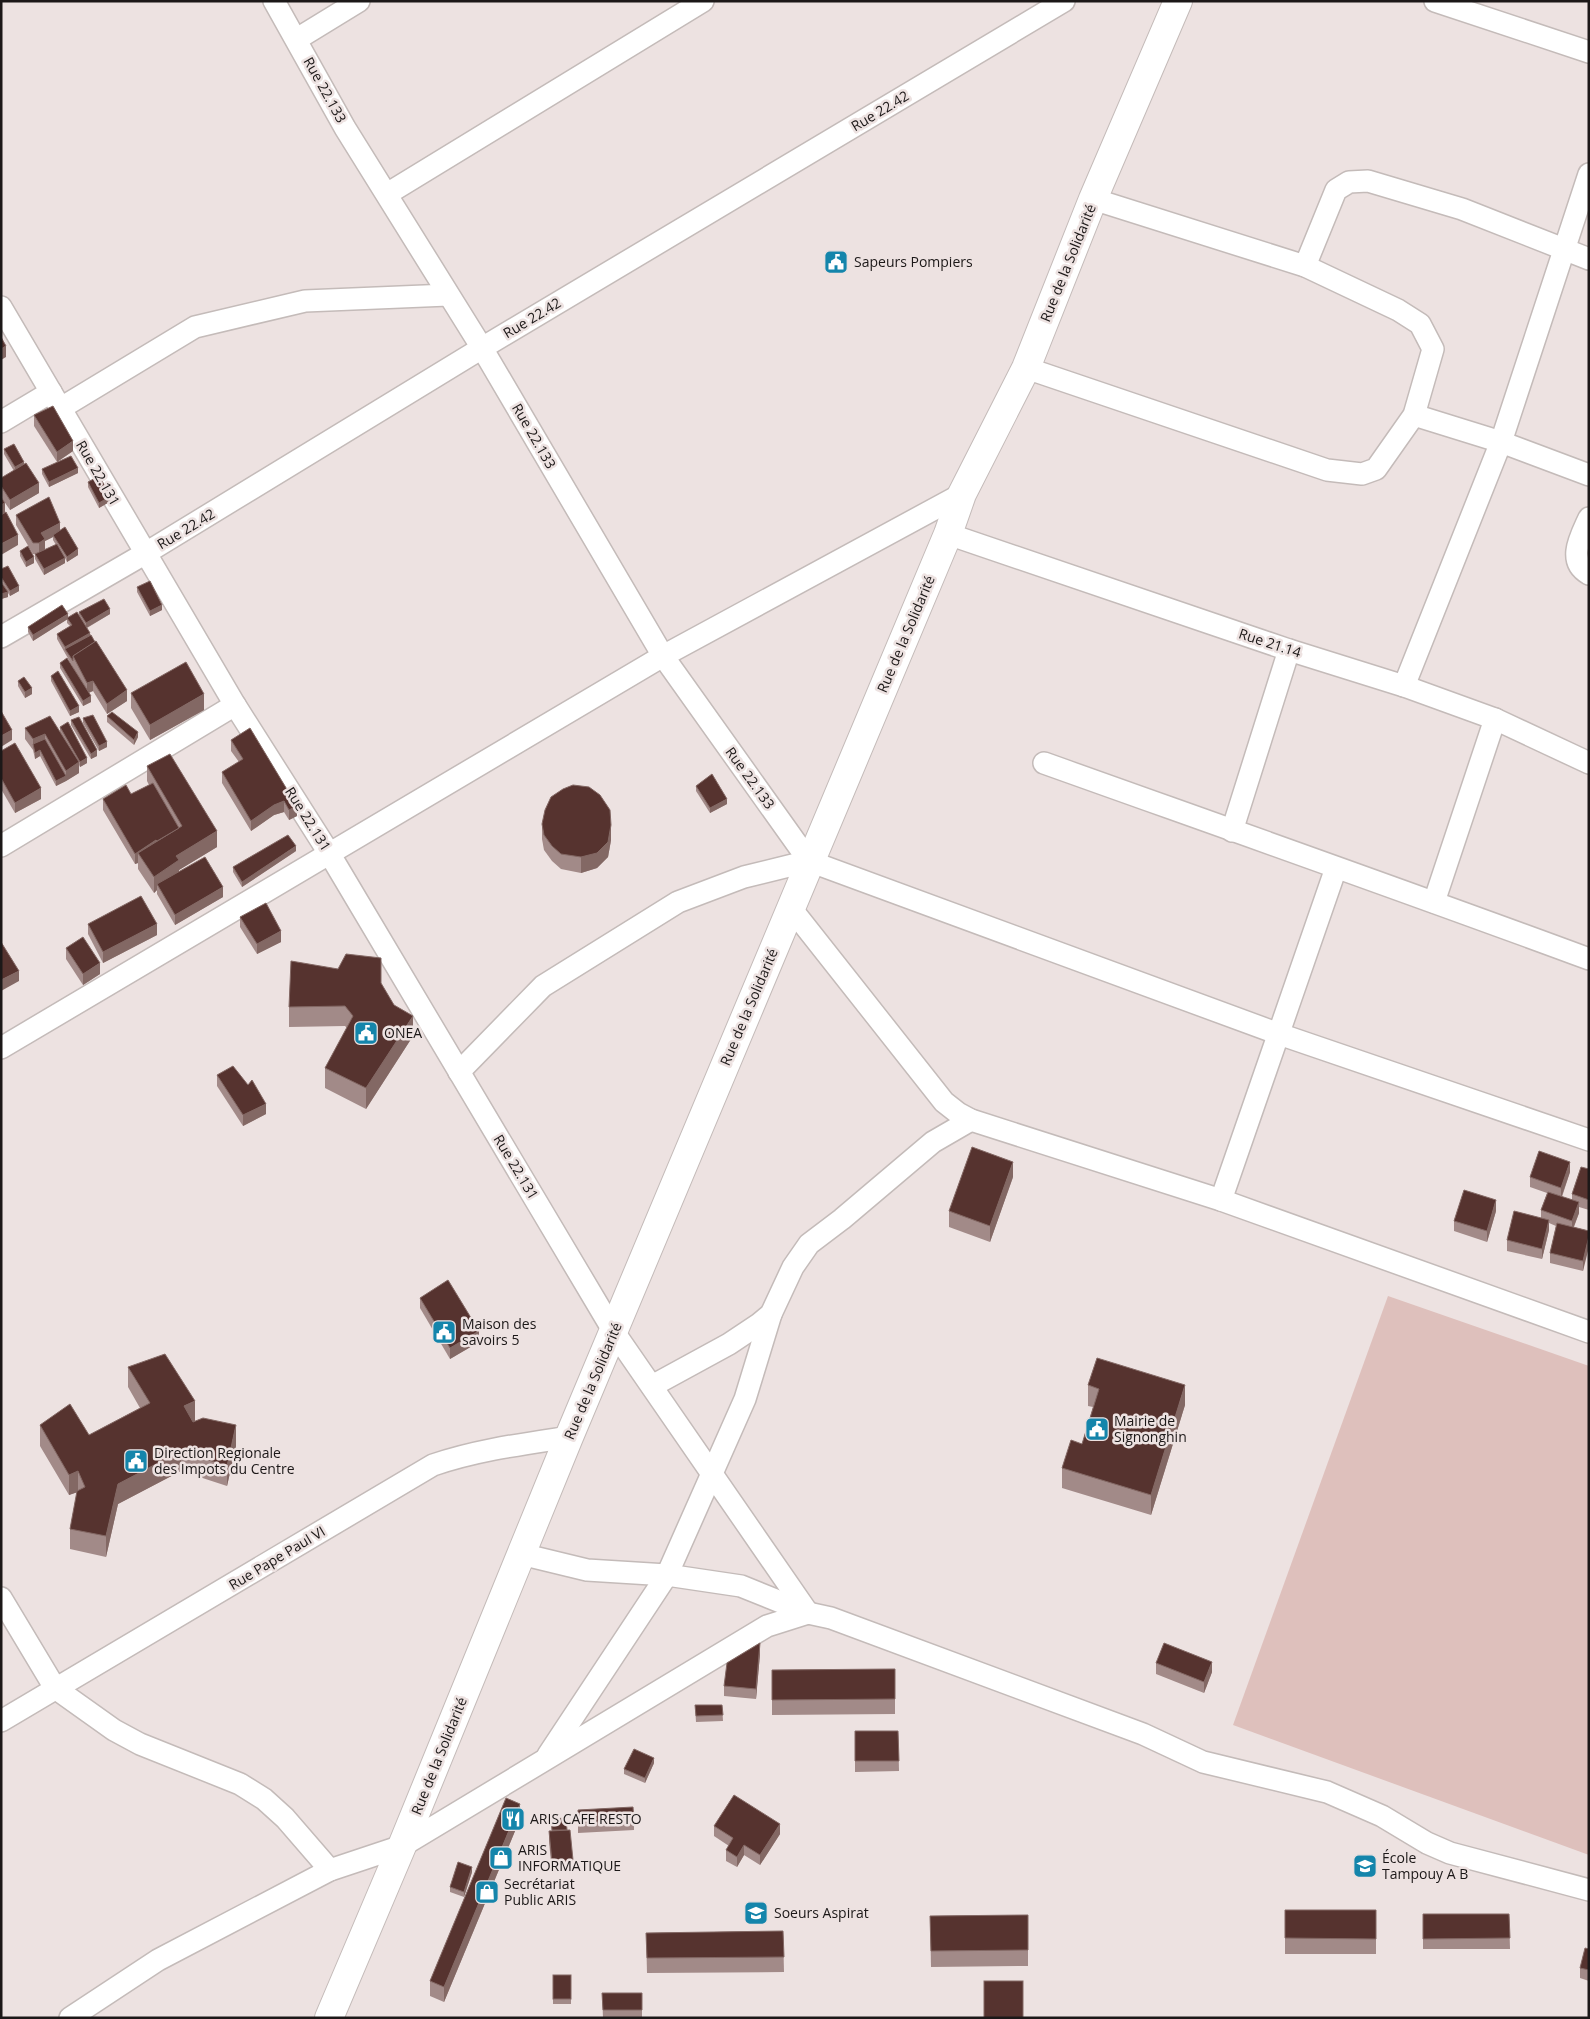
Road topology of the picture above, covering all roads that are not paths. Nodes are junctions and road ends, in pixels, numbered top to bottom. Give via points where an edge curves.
1 (274, 1) edge
2 (359, 1) edge
3 (703, 1) edge
4 (1064, 1) edge
5 (1178, 1) edge
6 (1435, 1) edge
7 (297, 39) junction
8 (1589, 52) edge
9 (1589, 174) edge
10 (387, 194) junction
11 (1093, 199) junction
12 (1564, 250) junction
13 (1589, 259) edge
14 (1305, 266) junction
15 (448, 295) junction
16 (1, 307) edge
17 (482, 348) junction
18 (1026, 368) junction
19 (56, 400) junction
20 (1414, 415) junction
21 (1, 422) edge
22 (1501, 442) junction
23 (1589, 475) edge
24 (962, 494) junction
25 (1589, 518) edge
26 (948, 534) junction
27 (146, 553) junction
28 (1589, 574) edge
29 (1, 637) edge
30 (1289, 650) junction
31 (663, 656) junction
32 (1404, 686) junction
33 (235, 706) junction
34 (1495, 719) junction
35 (1044, 763) dead end
36 (1589, 763) edge
37 (1232, 831) junction
38 (1, 846) edge
39 (329, 853) junction
40 (809, 861) junction
41 (1336, 868) junction
42 (1434, 902) junction
43 (790, 907) junction
44 (1589, 959) edge
45 (1279, 1034) junction
46 (1, 1048) edge
47 (459, 1072) junction
48 (971, 1120) junction
49 (1589, 1140) edge
50 (1221, 1200) junction
51 (771, 1314) junction
52 (614, 1332) junction
53 (1589, 1332) edge
54 (652, 1386) junction
55 (569, 1437) junction
56 (712, 1474) junction
57 (521, 1554) junction
58 (667, 1575) junction
59 (1, 1598) edge
60 (808, 1613) junction
61 (55, 1688) junction
62 (1, 1721) edge
63 (545, 1759) junction
64 (402, 1846) junction
65 (330, 1870) junction
66 (1589, 1890) edge
67 (70, 2018) edge
68 (329, 2018) edge

1 - 7 street, Rue 22.133
2 - 7 street
3 - 10 street
4 - 17 street, Rue 22.42
5 - 11 street, Rue de la Solidarité
6 - 8 street
7 - 10 street, Rue 22.133 via 345,128
9 - 12 street
10 - 15 street, Rue 22.133
11 - 14 street
11 - 18 street, Rue de la Solidarité
12 - 13 street
12 - 14 street via 1462,210 1368,181 1349,182 1336,190
12 - 22 street
14 - 20 street via 1398,310 1420,324 1433,349
15 - 17 street, Rue 22.133
15 - 19 street via 305,301 195,327
16 - 19 street, Rue 22.131
17 - 27 street, Rue 22.42
17 - 31 street, Rue 22.133
18 - 20 street via 1344,473 1362,474 1376,469
18 - 24 street, Rue de la Solidarité
19 - 21 street
19 - 27 street, Rue 22.131
20 - 22 street
22 - 23 street
22 - 32 street
24 - 26 street, Rue de la Solidarité
24 - 31 street
25 - 28 street via 1576,550 1578,563
26 - 30 street, Rue 21.14
26 - 40 street, Rue de la Solidarité
27 - 29 street, Rue 22.42
27 - 33 street, Rue 22.131
30 - 32 street, Rue 21.14
30 - 37 street
31 - 39 street
31 - 40 street, Rue 22.133
32 - 34 street, Rue 21.14
33 - 38 street
33 - 39 street, Rue 22.131
34 - 36 street, Rue 21.14
34 - 42 street
35 - 37 street
37 - 41 street
39 - 46 street
39 - 47 street, Rue 22.131
40 - 43 street, Rue de la Solidarité
40 - 45 street
40 - 47 street via 744,877 678,902 543,986
41 - 42 street
41 - 45 street
42 - 44 street
43 - 48 street via 944,1102
43 - 52 street, Rue de la Solidarité
45 - 49 street
45 - 50 street
47 - 52 street, Rue 22.131
48 - 50 street
48 - 51 street via 933,1142 809,1244 793,1267
50 - 53 street
51 - 54 street via 729,1344
51 - 56 street via 745,1399
52 - 54 street, Rue 22.131
52 - 55 street, Rue de la Solidarité
54 - 56 street, Rue 22.131
55 - 57 street, Rue de la Solidarité
55 - 61 street, Rue Pape Paul VI via 483,1450 433,1465
56 - 58 street
56 - 60 street, Rue 22.131
57 - 58 street via 586,1570
57 - 64 street, Rue de la Solidarité
58 - 60 street via 741,1586
58 - 63 street
59 - 61 street
60 - 63 street via 768,1626
60 - 66 street via 831,1618 1143,1734 1203,1762 1328,1792 1382,1816 1450,1853
61 - 62 street, Rue Pape Paul VI
61 - 65 street via 114,1730 140,1744 240,1784 264,1799
63 - 64 street
64 - 65 street
64 - 68 street, Rue de la Solidarité
65 - 67 street via 158,1960

